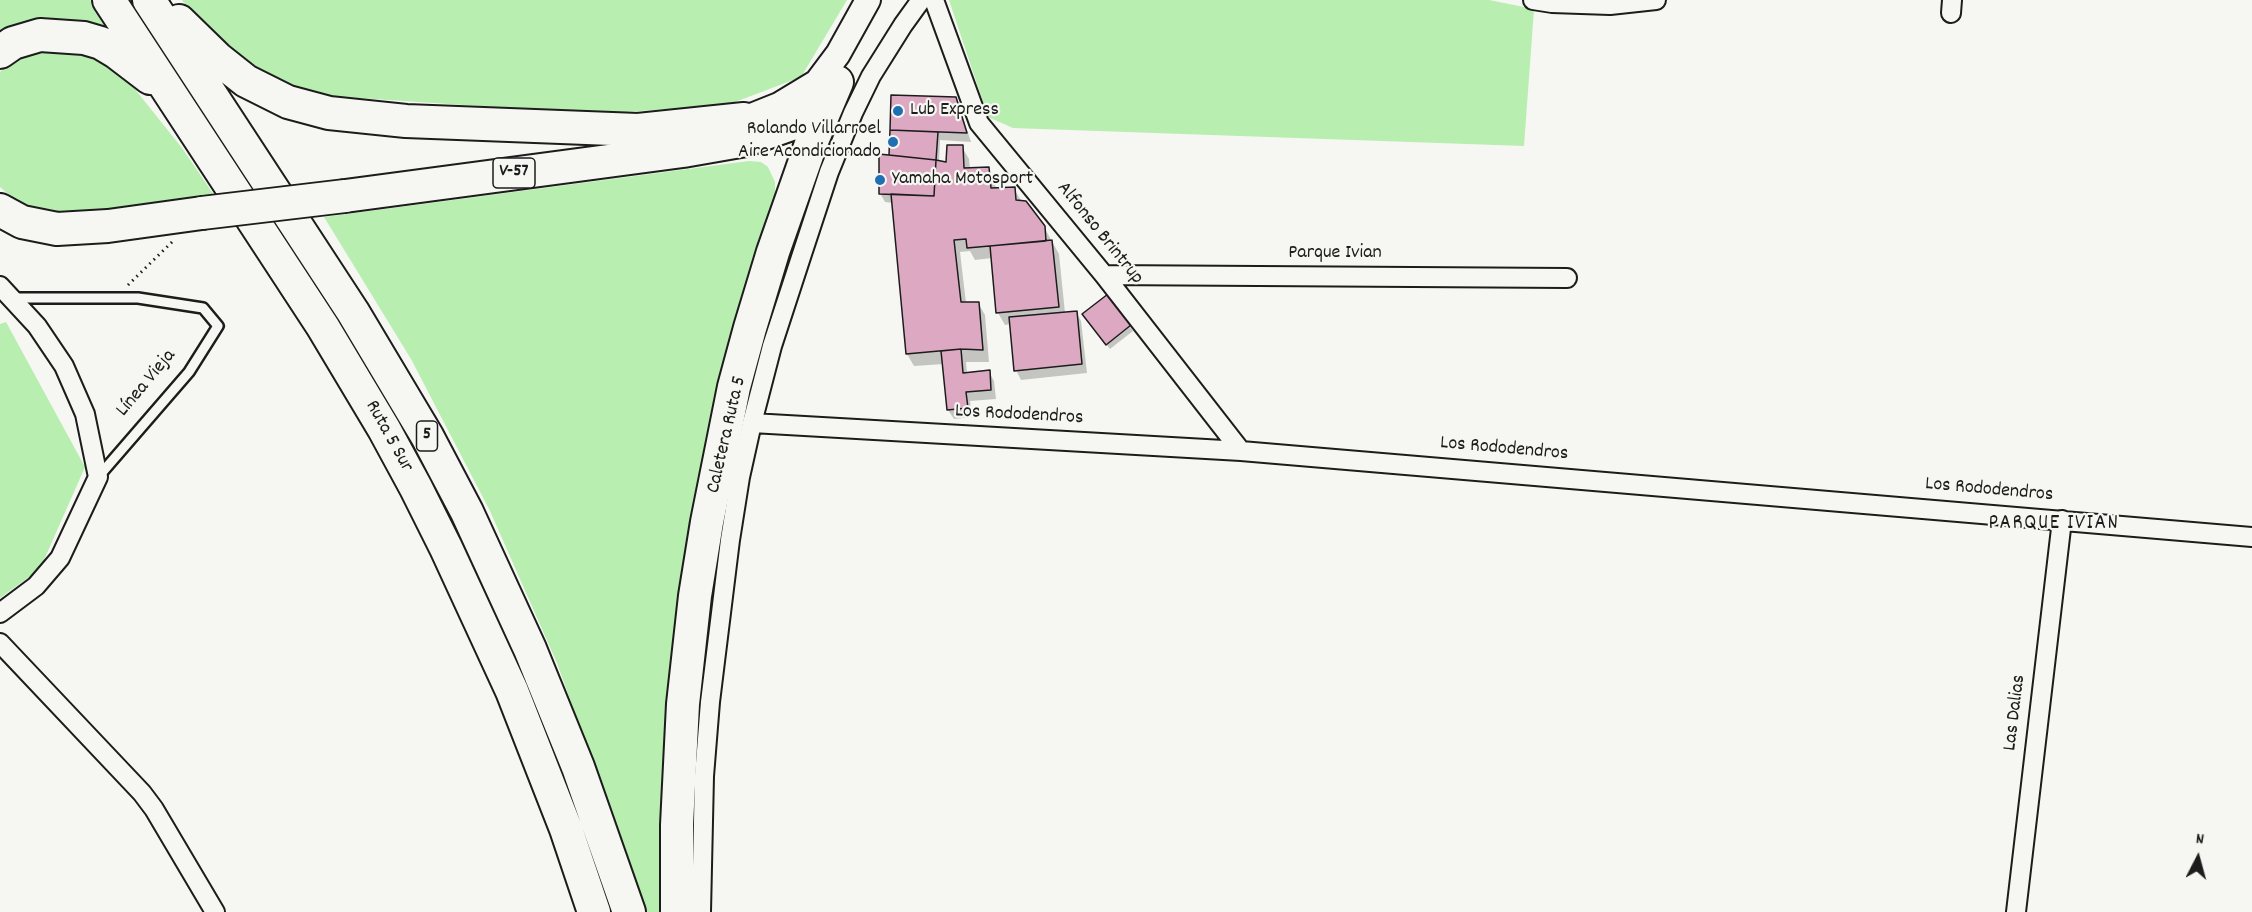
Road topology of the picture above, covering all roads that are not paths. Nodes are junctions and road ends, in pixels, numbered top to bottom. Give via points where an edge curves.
1 (109, 0) edge
2 (149, 0) edge
3 (159, 0) edge
4 (868, 0) edge
5 (884, 0) edge
6 (921, 0) edge
7 (934, 0) edge
8 (1533, 0) edge
9 (1656, 0) edge
10 (0, 52) edge
11 (837, 82) junction
12 (176, 104) junction
13 (744, 119) junction
14 (683, 151) junction
15 (0, 210) edge
16 (1104, 275) junction
17 (1567, 278) dead end
18 (6, 292) edge
19 (752, 423) junction
20 (1241, 450) junction
21 (98, 477) junction
22 (2062, 520) junction
23 (2252, 537) edge
24 (0, 613) edge
25 (0, 643) edge
26 (215, 912) edge
27 (594, 912) edge
28 (629, 912) edge
29 (677, 912) edge
30 (700, 912) edge
31 (2016, 912) edge

1 - 12 highway, Ruta 5 Sur / 5
2 - 28 highway, Ruta 5 Sur / 5 via 353,312 427,436 512,606 578,767
3 - 13 highway via 211,53 246,81 288,102 329,113 406,121 638,129
4 - 13 main road, V-57 via 838,54 817,81 779,105
5 - 11 main road, V-57
6 - 19 street, Caletera Ruta 5 via 871,76 833,162 772,346
7 - 16 street, Alfonso Brintrup via 979,123
8 - 9 street via 1610,5
10 - 12 highway via 13,43 40,35 101,43 133,63
11 - 14 highway, V-57 via 800,121 746,140
11 - 29 highway via 769,263 734,387 709,511 683,704
12 - 27 highway, Ruta 5 Sur / 5 via 323,327 416,488 512,692
13 - 14 highway, V-57
14 - 15 highway, V-57, bridge via 108,226 57,229 22,222
16 - 17 street, Parque Ivian
16 - 20 street, Alfonso Brintrup
18 - 21 street, Línea Vieja via 37,326 63,366 85,414
18 - 21 lane, Línea Vieja via 138,298 203,308 218,326 189,372
19 - 20 street, Los Rododendros
19 - 30 street, Caletera Ruta 5 via 730,540 710,702
20 - 22 street, Los Rododendros
21 - 24 street via 60,558 36,586
22 - 23 street, Los Rododendros
22 - 31 street, Las Dalias
25 - 26 street via 142,793

